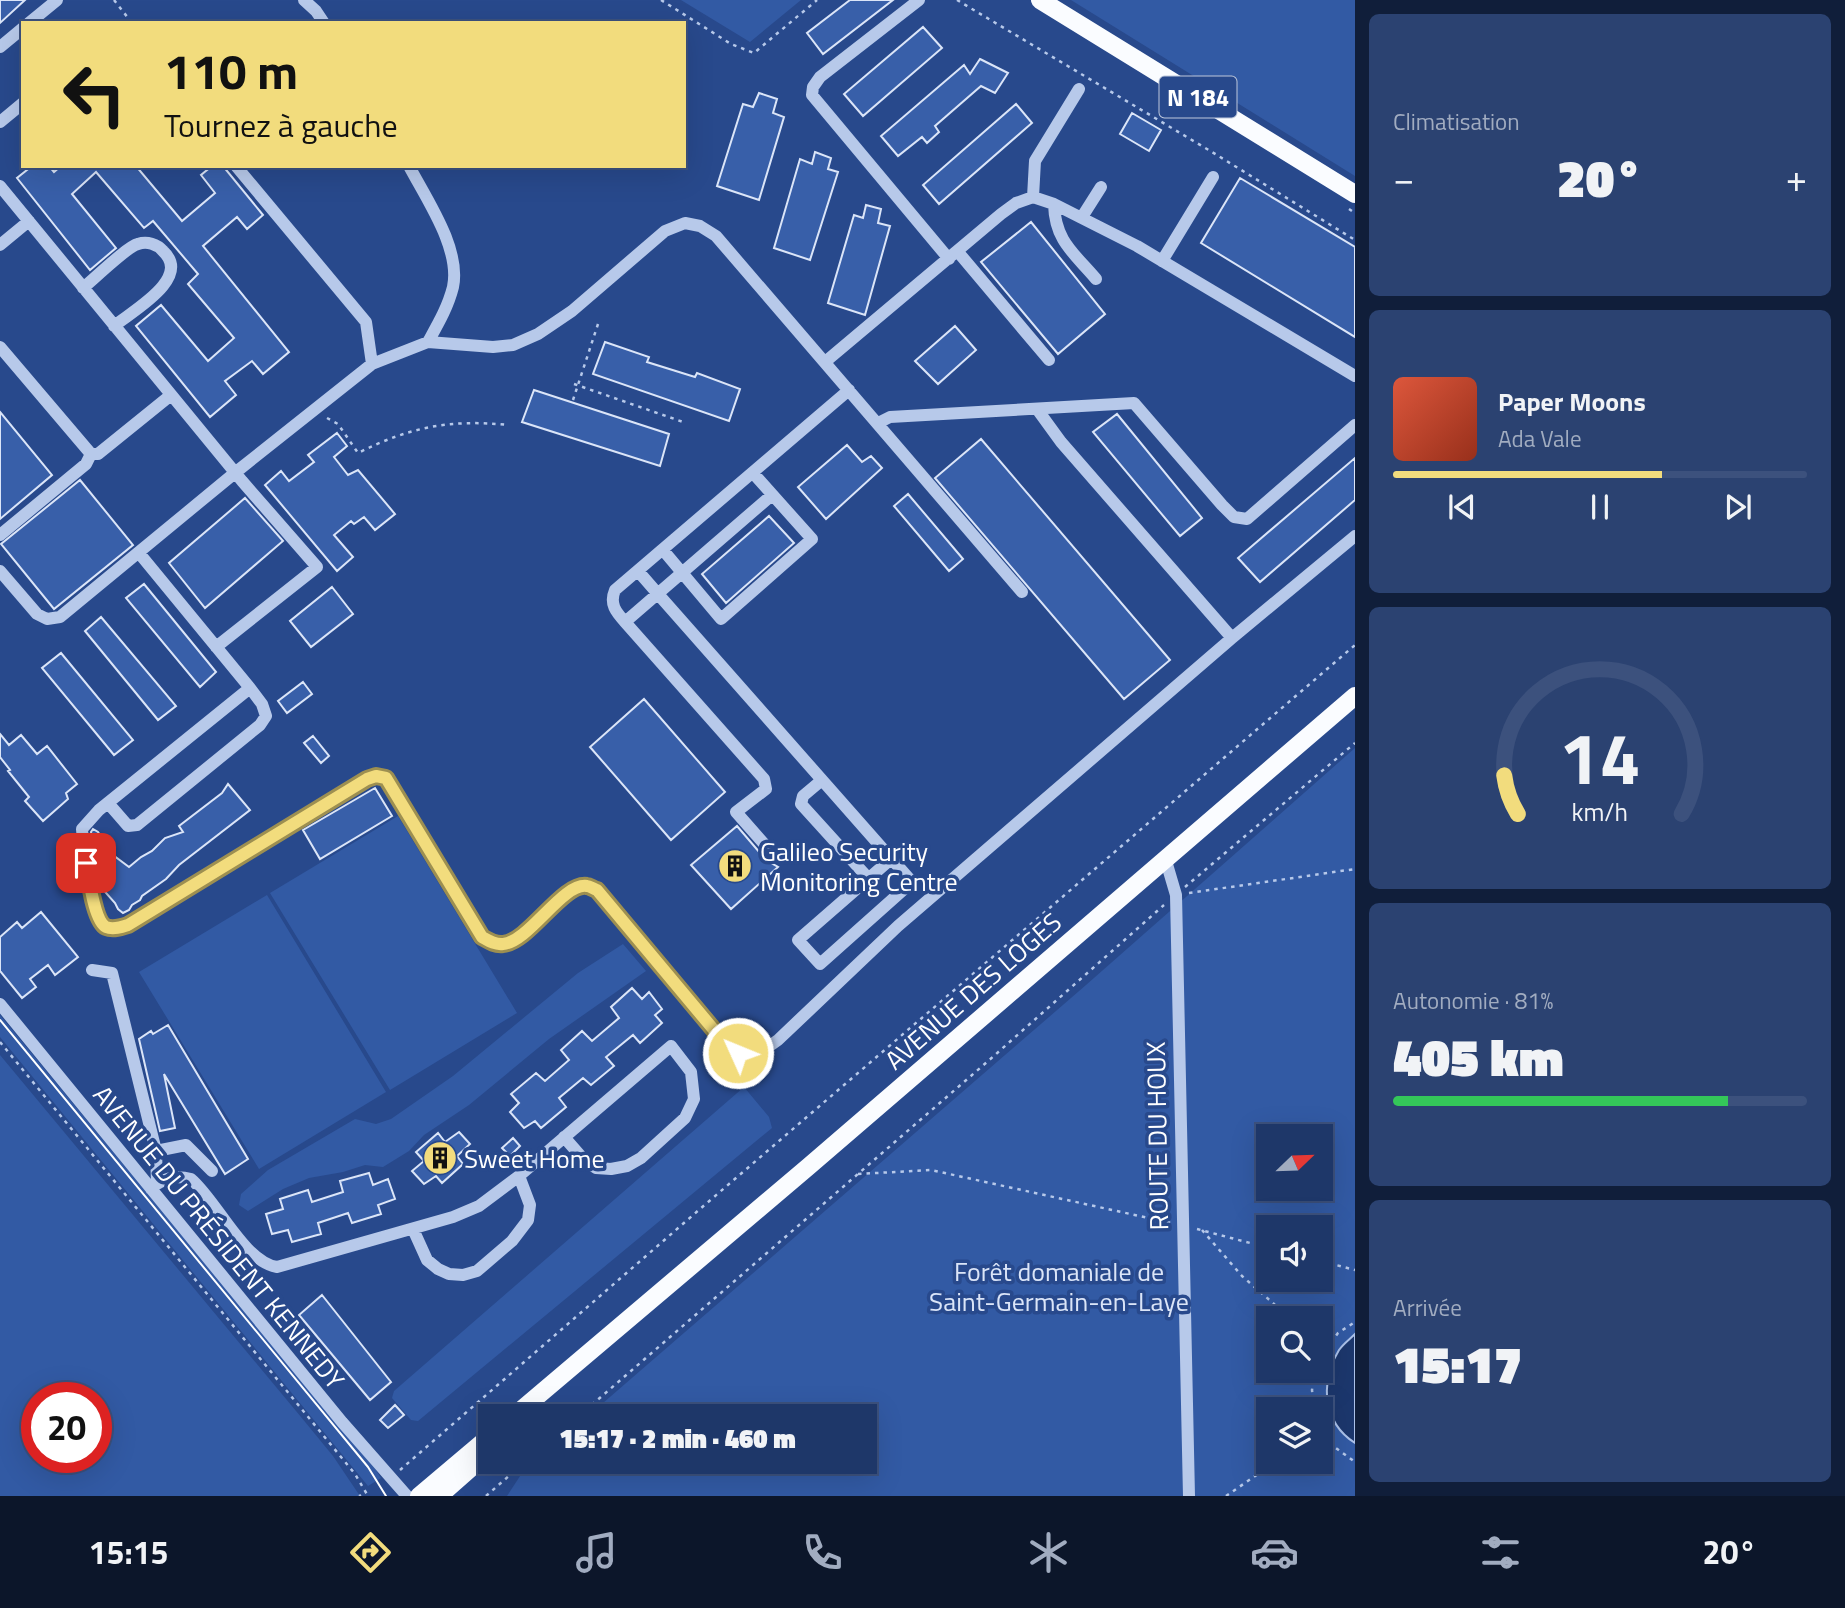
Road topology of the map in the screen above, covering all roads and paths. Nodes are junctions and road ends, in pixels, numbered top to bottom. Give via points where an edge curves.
1 (57, 0) edge
2 (114, 0) edge
3 (304, 0) edge
4 (661, 0) edge
5 (817, 0) edge
6 (919, 0) edge
7 (957, 0) edge
8 (1040, 0) edge
9 (43, 4) edge
10 (30, 21) edge
11 (130, 21) edge
12 (323, 21) edge
13 (21, 30) edge
14 (0, 47) edge
15 (1079, 89) dead end
16 (21, 105) edge
17 (0, 122) edge
18 (238, 168) edge
19 (410, 168) edge
20 (1213, 177) dead end
21 (0, 186) edge
22 (1101, 187) dead end
23 (1355, 194) edge
24 (1033, 197) junction
25 (1054, 204) junction
26 (1082, 218) junction
27 (29, 221) junction
28 (1355, 240) edge
29 (0, 245) edge
30 (954, 256) junction
31 (1162, 261) junction
32 (1096, 279) dead end
33 (83, 288) junction
34 (598, 324) dead end
35 (114, 326) junction
36 (428, 342) junction
37 (0, 347) edge
38 (1049, 360) dead end
39 (825, 362) junction
40 (372, 364) junction
41 (1355, 376) edge
42 (576, 385) junction
43 (849, 390) junction
44 (171, 395) junction
45 (573, 400) dead end
46 (1037, 409) junction
47 (316, 410) junction
48 (687, 423) dead end
49 (878, 423) junction
50 (509, 425) dead end
51 (1355, 425) edge
52 (91, 454) junction
53 (236, 472) junction
54 (753, 473) junction
55 (772, 495) junction
56 (0, 536) edge
57 (1355, 536) edge
58 (663, 550) junction
59 (139, 553) junction
60 (0, 571) edge
61 (638, 571) junction
62 (682, 574) junction
63 (1022, 592) dead end
64 (658, 594) junction
65 (625, 622) junction
66 (1232, 638) junction
67 (1355, 645) edge
68 (216, 647) junction
69 (250, 688) junction
70 (1355, 695) edge
71 (1355, 743) edge
72 (822, 780) junction
73 (107, 803) junction
74 (773, 854) dead end
75 (891, 859) junction
76 (1166, 861) junction
77 (1355, 869) edge
78 (869, 879) junction
79 (1176, 895) junction
80 (92, 970) dead end
81 (0, 1004) edge
82 (0, 1042) edge
83 (564, 1138) junction
84 (156, 1151) junction
85 (212, 1171) dead end
86 (855, 1174) junction
87 (519, 1175) junction
88 (154, 1186) junction
89 (1182, 1225) junction
90 (413, 1229) junction
91 (1202, 1230) junction
92 (1256, 1245) edge
93 (1333, 1264) edge
94 (1355, 1270) edge
95 (1276, 1306) edge
96 (1355, 1322) edge
97 (624, 1325) junction
98 (1333, 1338) edge
99 (529, 1404) edge
100 (541, 1404) edge
101 (593, 1404) edge
102 (1333, 1445) edge
103 (478, 1446) edge
104 (478, 1462) edge
105 (1355, 1462) edge
106 (398, 1473) dead end
107 (511, 1474) edge
108 (1258, 1474) edge
109 (368, 1496) edge
110 (407, 1496) edge
111 (419, 1496) edge
112 (439, 1496) edge
113 (486, 1496) edge
114 (1189, 1496) edge
115 (1226, 1496) edge

1 - 9 street
2 - 11 path
3 - 12 street
4 - 5 path via 731,44 754,53
6 - 30 street via 820,78 812,95
7 - 28 path
8 - 23 main road, N 184
9 - 10 street
13 - 14 street
15 - 24 street via 1035,161
16 - 17 street
18 - 40 street via 366,322
19 - 36 street via 454,257 446,308
20 - 31 street
21 - 27 street
22 - 26 street
24 - 25 street
24 - 30 street via 1016,203
25 - 26 street
25 - 32 street via 1060,237
26 - 31 street
27 - 29 street
27 - 33 street
30 - 38 street
30 - 39 street
31 - 41 street
33 - 35 street
33 - 35 street via 137,244 152,243 171,260 165,286
34 - 42 path
35 - 44 street
36 - 39 street via 493,347 513,345 538,334 572,311 665,231 685,223 716,236
36 - 40 street
37 - 52 street
39 - 43 street
40 - 47 street
42 - 45 path
42 - 48 path
43 - 49 street
43 - 54 street
44 - 52 street via 98,454
44 - 53 street
46 - 49 street via 890,416
46 - 51 street via 1134,403 1222,505 1234,517 1247,519
46 - 66 street
47 - 50 path via 338,424 358,453 396,435 445,424
47 - 53 street
49 - 63 street
52 - 56 street via 86,464
53 - 59 street
53 - 68 street via 317,568
54 - 55 street
54 - 58 street
55 - 62 street
55 - 62 street via 812,539 721,619
57 - 66 street
58 - 61 street
58 - 62 street
59 - 60 street via 60,617 47,619 37,614
59 - 68 street
61 - 64 street
61 - 65 street via 611,598
62 - 64 street
64 - 65 street
64 - 72 street
65 - 74 street via 764,779 766,789 736,812
66 - 73 street via 898,926 778,1040 752,1055 729,1048 597,890 586,885 573,889 516,940 504,944 482,937 386,778 367,779 117,928 106,927 99,919 82,843 82,829
67 - 106 path
68 - 69 street
69 - 73 street
69 - 73 street via 266,716 260,725 137,825 128,827
70 - 76 main road, AVENUE DES LOGES
71 - 79 path
72 - 75 street
72 - 78 street via 803,796 801,804
75 - 78 street
75 - 78 street via 912,882 820,964 798,940
76 - 79 street, ROUTE DU HOUX
76 - 97 main road, AVENUE DES LOGES
77 - 79 path
79 - 86 path
79 - 89 street, ROUTE DU HOUX
80 - 84 street via 112,973
81 - 88 street, AVENUE DU PRÉSIDENT KENNEDY
82 - 109 path via 355,1474
83 - 83 street via 671,1046 691,1073 694,1099 685,1118 627,1166 596,1168
83 - 87 street
84 - 85 street via 186,1145
84 - 88 street
86 - 89 path via 931,1170
86 - 101 path
87 - 90 street via 479,1206
87 - 90 street via 530,1205 528,1220 512,1241 477,1271 463,1275 438,1269 427,1260
88 - 90 street via 180,1177 191,1179 251,1253 268,1266
88 - 110 street, AVENUE DU PRÉSIDENT KENNEDY via 342,1422
89 - 91 path
89 - 114 street, ROUTE DU HOUX
91 - 92 path
91 - 95 path via 1242,1276
93 - 94 path
96 - 98 path
97 - 99 main road, AVENUE DES LOGES
97 - 100 main road, AVENUE DES LOGES
102 - 105 path
103 - 111 main road
104 - 112 main road
107 - 113 path
108 - 115 path

